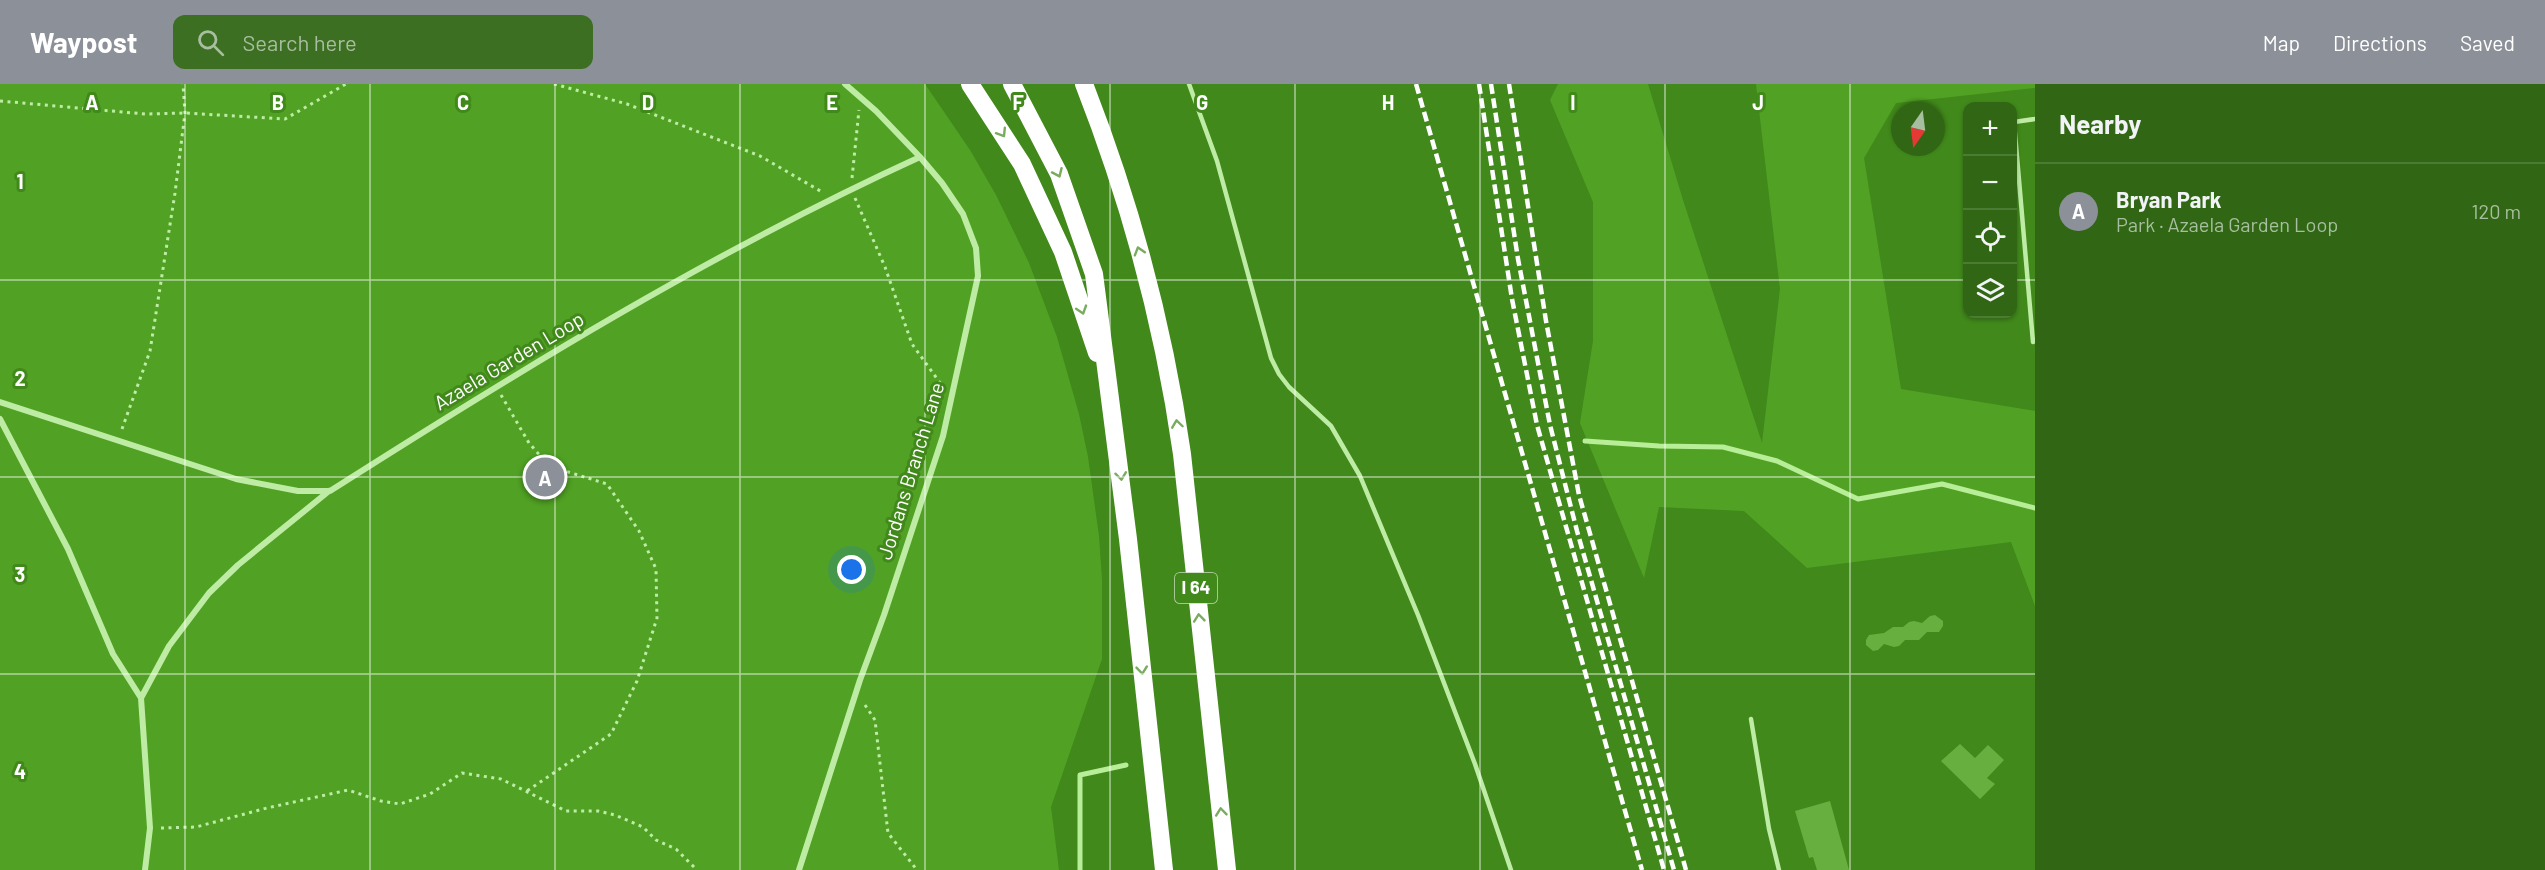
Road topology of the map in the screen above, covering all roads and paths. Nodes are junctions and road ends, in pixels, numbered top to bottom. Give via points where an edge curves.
1 (183, 84) edge
2 (346, 84) edge
3 (554, 84) edge
4 (845, 84) edge
5 (970, 84) edge
6 (1012, 84) edge
7 (1084, 84) edge
8 (1189, 84) edge
9 (860, 97) junction
10 (0, 100) edge
11 (184, 113) junction
12 (2035, 119) edge
13 (920, 157) junction
14 (851, 190) junction
15 (834, 199) junction
16 (2035, 342) edge
17 (496, 386) junction
18 (1112, 397) junction
19 (951, 398) junction
20 (0, 402) edge
21 (0, 419) edge
22 (118, 439) junction
23 (330, 490) junction
24 (857, 693) junction
25 (141, 698) junction
26 (1751, 719) dead end
27 (527, 791) junction
28 (150, 828) junction
29 (145, 870) edge
30 (697, 870) edge
31 (799, 870) edge
32 (917, 870) edge
33 (1164, 870) edge
34 (1227, 870) edge
35 (1511, 870) edge
36 (1779, 870) edge

1 - 11 path
2 - 11 path via 285,119
3 - 15 path via 627,104 760,156
4 - 9 street
5 -> 18 highway via 1022,164 1063,252
6 -> 18 highway via 1059,174 1094,274
34 -> 7 highway, I 64 via 1172,386 1156,307 1103,133
8 - 35 lane via 1217,161 1271,358 1289,387 1331,426 1360,476 1418,615
9 - 13 street
9 - 14 path
10 - 11 path via 145,114
11 - 22 path via 150,351
12 - 16 lane via 2014,122
13 - 14 street, Azaela Garden Loop
13 - 19 street, Jordans Branch Lane via 963,214 976,248 978,276
14 - 15 street, Azaela Garden Loop
14 - 19 path via 885,267 912,344
15 - 17 street, Azaela Garden Loop via 713,262
17 - 23 street, Azaela Garden Loop
17 - 27 path via 529,443 549,466 607,484 639,531 656,569 657,618 637,681 611,734
18 -> 33 highway
19 - 24 street, Jordans Branch Lane via 943,436
20 - 22 street
21 - 25 street via 68,549 113,654
22 - 23 street via 236,479 298,491
23 - 25 street, Azaela Garden Loop via 209,593 169,646
24 - 31 street, Jordans Branch Lane
24 - 32 path via 875,720 888,833
25 - 28 street
26 - 36 lane
27 - 28 path via 501,779 462,773 430,794 400,804 348,790 190,828
27 - 30 path via 566,811 598,811 643,826 656,840 676,849
28 - 29 street

